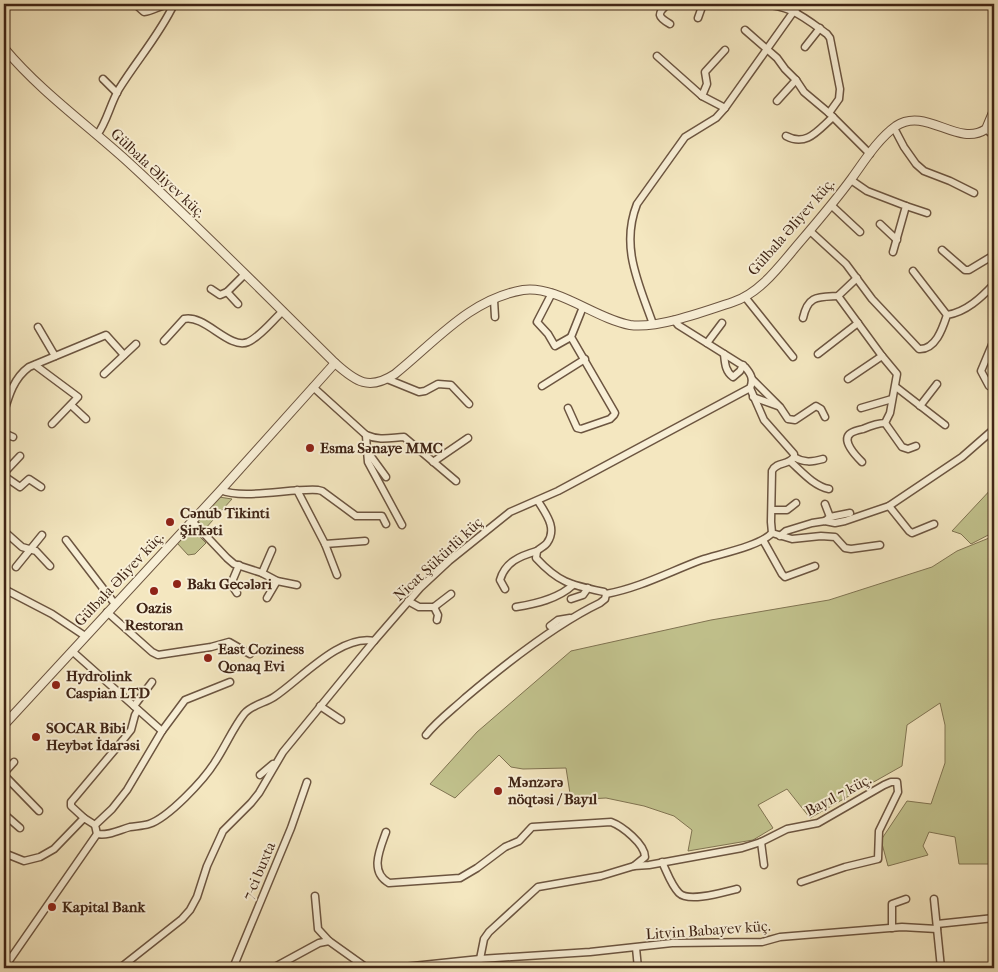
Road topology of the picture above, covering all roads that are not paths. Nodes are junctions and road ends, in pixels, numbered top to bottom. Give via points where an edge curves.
1 (135, 4) edge
2 (174, 4) edge
3 (668, 4) edge
4 (703, 4) edge
5 (754, 4) edge
6 (801, 4) edge
7 (989, 4) edge
8 (994, 8) edge
9 (794, 10) junction
10 (698, 18) dead end
11 (670, 24) dead end
12 (820, 28) junction
13 (745, 30) dead end
14 (805, 47) dead end
15 (4, 48) edge
16 (767, 49) junction
17 (725, 50) dead end
18 (657, 56) dead end
19 (102, 79) dead end
20 (796, 80) junction
21 (117, 92) junction
22 (702, 96) junction
23 (777, 101) dead end
24 (725, 108) junction
25 (994, 110) edge
26 (831, 115) junction
27 (894, 128) junction
28 (986, 129) junction
29 (97, 135) junction
30 (786, 136) dead end
31 (994, 136) edge
32 (870, 154) junction
33 (851, 180) junction
34 (974, 193) dead end
35 (831, 205) junction
36 (906, 206) junction
37 (927, 213) dead end
38 (880, 224) dead end
39 (810, 231) junction
40 (860, 232) dead end
41 (896, 240) junction
42 (942, 250) dead end
43 (893, 252) dead end
44 (994, 255) edge
45 (913, 271) dead end
46 (245, 274) junction
47 (857, 278) junction
48 (212, 289) dead end
49 (993, 289) edge
50 (227, 292) junction
51 (552, 293) junction
52 (838, 296) junction
53 (745, 297) junction
54 (494, 300) junction
55 (238, 304) dead end
56 (583, 307) junction
57 (283, 311) junction
58 (947, 315) junction
59 (495, 317) dead end
60 (803, 318) dead end
61 (674, 320) junction
62 (722, 323) dead end
63 (858, 323) junction
64 (653, 324) junction
65 (38, 327) dead end
66 (571, 337) junction
67 (994, 340) edge
68 (164, 341) dead end
69 (706, 343) junction
70 (136, 344) dead end
71 (724, 354) junction
72 (818, 354) dead end
73 (124, 355) junction
74 (55, 356) junction
75 (882, 356) junction
76 (793, 357) dead end
77 (584, 359) junction
78 (335, 363) junction
79 (34, 364) junction
80 (743, 365) junction
81 (104, 374) dead end
82 (388, 379) junction
83 (752, 379) junction
84 (848, 379) dead end
85 (937, 384) dead end
86 (542, 386) dead end
87 (989, 386) dead end
88 (313, 387) junction
89 (896, 387) junction
90 (750, 388) junction
91 (6, 394) edge
92 (753, 397) junction
93 (892, 400) junction
94 (470, 404) dead end
95 (71, 406) junction
96 (780, 406) junction
97 (920, 406) junction
98 (568, 408) dead end
99 (861, 408) dead end
100 (4, 412) edge
101 (825, 417) dead end
102 (86, 419) dead end
103 (885, 422) junction
104 (52, 424) dead end
105 (945, 426) dead end
106 (994, 429) edge
107 (4, 433) edge
108 (366, 435) junction
109 (13, 437) dead end
110 (468, 438) dead end
111 (916, 446) dead end
112 (367, 451) junction
113 (20, 456) dead end
114 (793, 459) junction
115 (823, 459) dead end
116 (433, 462) junction
117 (862, 462) dead end
118 (4, 474) edge
119 (386, 477) dead end
120 (456, 481) dead end
121 (41, 486) dead end
122 (830, 489) dead end
123 (221, 490) junction
124 (297, 490) junction
125 (538, 501) junction
126 (796, 503) dead end
127 (825, 504) dead end
128 (889, 506) junction
129 (772, 510) junction
130 (850, 513) dead end
131 (828, 519) junction
132 (192, 521) junction
133 (386, 524) dead end
134 (934, 524) dead end
135 (402, 525) dead end
136 (4, 531) edge
137 (772, 533) junction
138 (42, 535) dead end
139 (780, 536) junction
140 (66, 540) dead end
141 (763, 540) junction
142 (365, 541) dead end
143 (325, 544) junction
144 (880, 544) dead end
145 (28, 550) junction
146 (272, 550) dead end
147 (537, 551) junction
148 (239, 565) junction
149 (50, 566) dead end
150 (815, 566) dead end
151 (16, 567) dead end
152 (262, 573) junction
153 (337, 575) dead end
154 (277, 581) junction
155 (298, 585) dead end
156 (573, 586) junction
157 (505, 588) dead end
158 (588, 588) junction
159 (4, 589) edge
160 (237, 593) dead end
161 (450, 594) dead end
162 (606, 594) junction
163 (267, 598) dead end
164 (571, 599) dead end
165 (408, 601) junction
166 (115, 604) junction
167 (516, 606) dead end
168 (434, 607) junction
169 (107, 612) junction
170 (574, 618) junction
171 (437, 620) dead end
172 (550, 626) dead end
173 (85, 636) junction
174 (374, 641) junction
175 (72, 651) junction
176 (250, 654) dead end
177 (152, 682) dead end
178 (230, 682) dead end
179 (320, 706) junction
180 (136, 708) junction
181 (341, 720) dead end
182 (4, 725) edge
183 (162, 731) junction
184 (426, 735) dead end
185 (14, 762) dead end
186 (276, 762) junction
187 (4, 774) edge
188 (260, 775) dead end
189 (307, 782) dead end
190 (39, 810) dead end
191 (4, 814) edge
192 (84, 818) junction
193 (94, 826) junction
194 (20, 828) dead end
195 (386, 832) dead end
196 (97, 834) junction
197 (761, 842) junction
198 (4, 853) edge
199 (662, 862) junction
200 (764, 865) dead end
201 (634, 866) junction
202 (801, 882) dead end
203 (738, 890) dead end
204 (315, 896) dead end
205 (906, 899) dead end
206 (934, 899) dead end
207 (994, 918) edge
208 (937, 927) junction
209 (892, 928) junction
210 (329, 940) junction
211 (636, 948) junction
212 (480, 959) junction
213 (994, 967) edge
214 (4, 968) edge
215 (120, 968) edge
216 (233, 968) edge
217 (273, 968) edge
218 (370, 968) edge
219 (394, 968) edge
220 (638, 968) edge
221 (940, 968) edge

1 - 2 street via 144,12
2 - 21 street via 168,18
3 - 11 street via 660,15
4 - 10 street
5 - 9 street via 773,4
6 - 9 street
7 - 8 street
9 - 12 street
9 - 16 street
12 - 14 street
12 - 26 street via 830,38 840,89
13 - 16 street
15 - 29 street, Gülbala Əliyev küç. via 35,83
16 - 20 street
16 - 24 street
17 - 22 street via 705,72 707,84
18 - 22 street
19 - 21 street
20 - 23 street
20 - 26 street via 804,92
21 - 29 street
22 - 24 street
24 - 64 street via 716,118 685,137 634,212 632,263
25 - 28 street
26 - 30 street via 804,140 796,141
26 - 32 street
27 - 28 street, Gülbala Əliyev küç. via 918,120 968,134
27 - 32 street, Gülbala Əliyev küç.
27 - 34 street via 916,164
28 - 31 street
29 - 46 street, Gülbala Əliyev küç.
32 - 33 street, Gülbala Əliyev küç.
33 - 35 street, Gülbala Əliyev küç.
33 - 36 street via 867,191
35 - 39 street, Gülbala Əliyev küç.
35 - 40 street
36 - 37 street
36 - 41 street
38 - 41 street
39 - 47 street
39 - 53 street, Gülbala Əliyev küç. via 776,271
41 - 43 street
42 - 44 street via 965,270
45 - 58 street
46 - 50 street
46 - 57 street, Gülbala Əliyev küç.
47 - 52 street
47 - 58 street via 872,299 920,349 938,338
48 - 50 street via 218,294
49 - 58 street via 965,310
50 - 55 street
51 - 54 street, Gülbala Əliyev küç. via 528,290
51 - 56 street, Gülbala Əliyev küç.
51 - 66 street via 537,322 555,346
52 - 60 street via 812,300 805,308
52 - 63 street
53 - 61 street, Gülbala Əliyev küç.
53 - 76 street
54 - 59 street
54 - 82 street, Gülbala Əliyev küç. via 463,316
56 - 64 street, Gülbala Əliyev küç. via 628,324
56 - 66 street
57 - 68 street via 256,337 243,343 200,321 187,318
57 - 78 street, Gülbala Əliyev küç.
61 - 64 street, Gülbala Əliyev küç.
61 - 69 street
62 - 69 street
63 - 72 street
63 - 75 street
65 - 74 street
66 - 77 street
67 - 87 street via 981,371
69 - 71 street
70 - 73 street
71 - 80 street
71 - 80 street via 725,365 733,377
73 - 74 street via 106,335
73 - 81 street
74 - 79 street
75 - 84 street
75 - 89 street via 897,374
77 - 86 street
77 - 98 street via 615,412 610,419 581,429 577,428
78 - 82 street, Gülbala Əliyev küç. via 364,382 377,383
78 - 88 street, Gülbala Əliyev küç.
79 - 91 street via 22,372
79 - 95 street via 77,395 78,399
80 - 83 street
82 - 94 street via 419,392 438,384 451,385
83 - 90 street
83 - 96 street
85 - 97 street
88 - 108 street
88 - 123 street, Gülbala Əliyev küç.
89 - 93 street
89 - 97 street
90 - 92 street
90 - 125 street, Nicat Şükürlü küç
91 - 100 street
92 - 96 street
92 - 114 street via 764,420 792,450
93 - 99 street
93 - 103 street
95 - 102 street
95 - 104 street
96 - 101 street via 788,419 795,420 816,406
97 - 105 street
103 - 111 street via 902,447
103 - 117 street via 848,436 850,447
106 - 128 street via 962,458
107 - 109 street
108 - 112 street
108 - 116 street via 385,440 404,437
110 - 116 street
112 - 119 street
112 - 135 street via 368,462
113 - 118 street
114 - 115 street via 808,462
114 - 122 street via 809,478
114 - 129 street via 772,471
116 - 120 street
118 - 121 street via 22,488 30,479
123 - 124 street via 230,493
123 - 132 street, Gülbala Əliyev küç.
124 - 133 street via 322,491 356,516 382,516
124 - 143 street
125 - 147 street via 552,527 548,542
125 - 165 street, Nicat Şükürlü küç via 501,518
126 - 129 street via 787,510
127 - 131 street
128 - 131 street via 845,521 835,523
128 - 134 street via 909,532
129 - 137 street
130 - 131 street
131 - 139 street
132 - 148 street via 226,558
132 - 166 street, Gülbala Əliyev küç.
136 - 145 street
137 - 139 street
137 - 141 street
138 - 145 street
139 - 144 street via 792,539 835,537 851,549
140 - 166 street
141 - 150 street via 785,577
141 - 162 street via 632,588
142 - 143 street
143 - 153 street
145 - 149 street via 36,551
145 - 151 street
146 - 152 street
147 - 156 street via 536,558 544,566
147 - 157 street via 504,568 500,580
148 - 152 street
148 - 160 street via 230,584
152 - 154 street
154 - 155 street
154 - 163 street
156 - 158 street
156 - 167 street via 561,594
158 - 162 street
158 - 164 street via 583,595
159 - 173 street
161 - 168 street
162 - 170 street via 600,603
165 - 168 street via 419,607
165 - 174 street, Nicat Şükürlü küç
166 - 169 street, Gülbala Əliyev küç.
168 - 171 street
169 - 173 street, Gülbala Əliyev küç.
169 - 176 street via 158,655 211,648 229,642
170 - 172 street via 558,620
170 - 184 street via 477,688
173 - 175 street, Gülbala Əliyev küç.
174 - 179 street, Nicat Şükürlü küç
174 - 196 street via 357,642 326,657 274,697 248,711 209,770 167,814 148,824
175 - 180 street
175 - 182 street, Gülbala Əliyev küç.
177 - 180 street
178 - 183 street via 185,700
179 - 181 street
179 - 186 street, Nicat Şükürlü küç
180 - 183 street
180 - 192 street via 131,730 71,802 71,806
183 - 193 street via 127,790
185 - 187 street
186 - 188 street
186 - 215 street, Nicat Şükürlü küç via 258,794 223,831 190,910
187 - 190 street
189 - 216 street, 7-ci buxta
191 - 194 street
192 - 193 street
192 - 198 street via 54,848 40,856 24,861
193 - 196 street
195 - 201 street via 377,863 381,875 389,883 460,878 495,853 519,841 532,827 618,824 645,852 645,857
196 - 214 street
197 - 199 street, Bayıl 7 küç.
197 - 200 street
197 - 202 street, Bayıl 7 küç. via 787,830 818,824 884,785 896,782 898,792 879,831 878,859
199 - 201 street, Bayıl 7 küç.
199 - 203 street via 673,886 685,897
201 - 212 street, Bayıl 7 küç. via 534,890 489,932 484,939
204 - 210 street via 317,927
205 - 209 street via 892,904
206 - 208 street
207 - 208 street, Litvin Babayev küç.
208 - 209 street, Litvin Babayev küç.
208 - 221 street
209 - 211 street, Litvin Babayev küç. via 780,937 762,942 702,942
210 - 217 street
210 - 218 street
211 - 212 street, Litvin Babayev küç.
211 - 220 street
212 - 219 street, Litvin Babayev küç.
213 - 221 street

